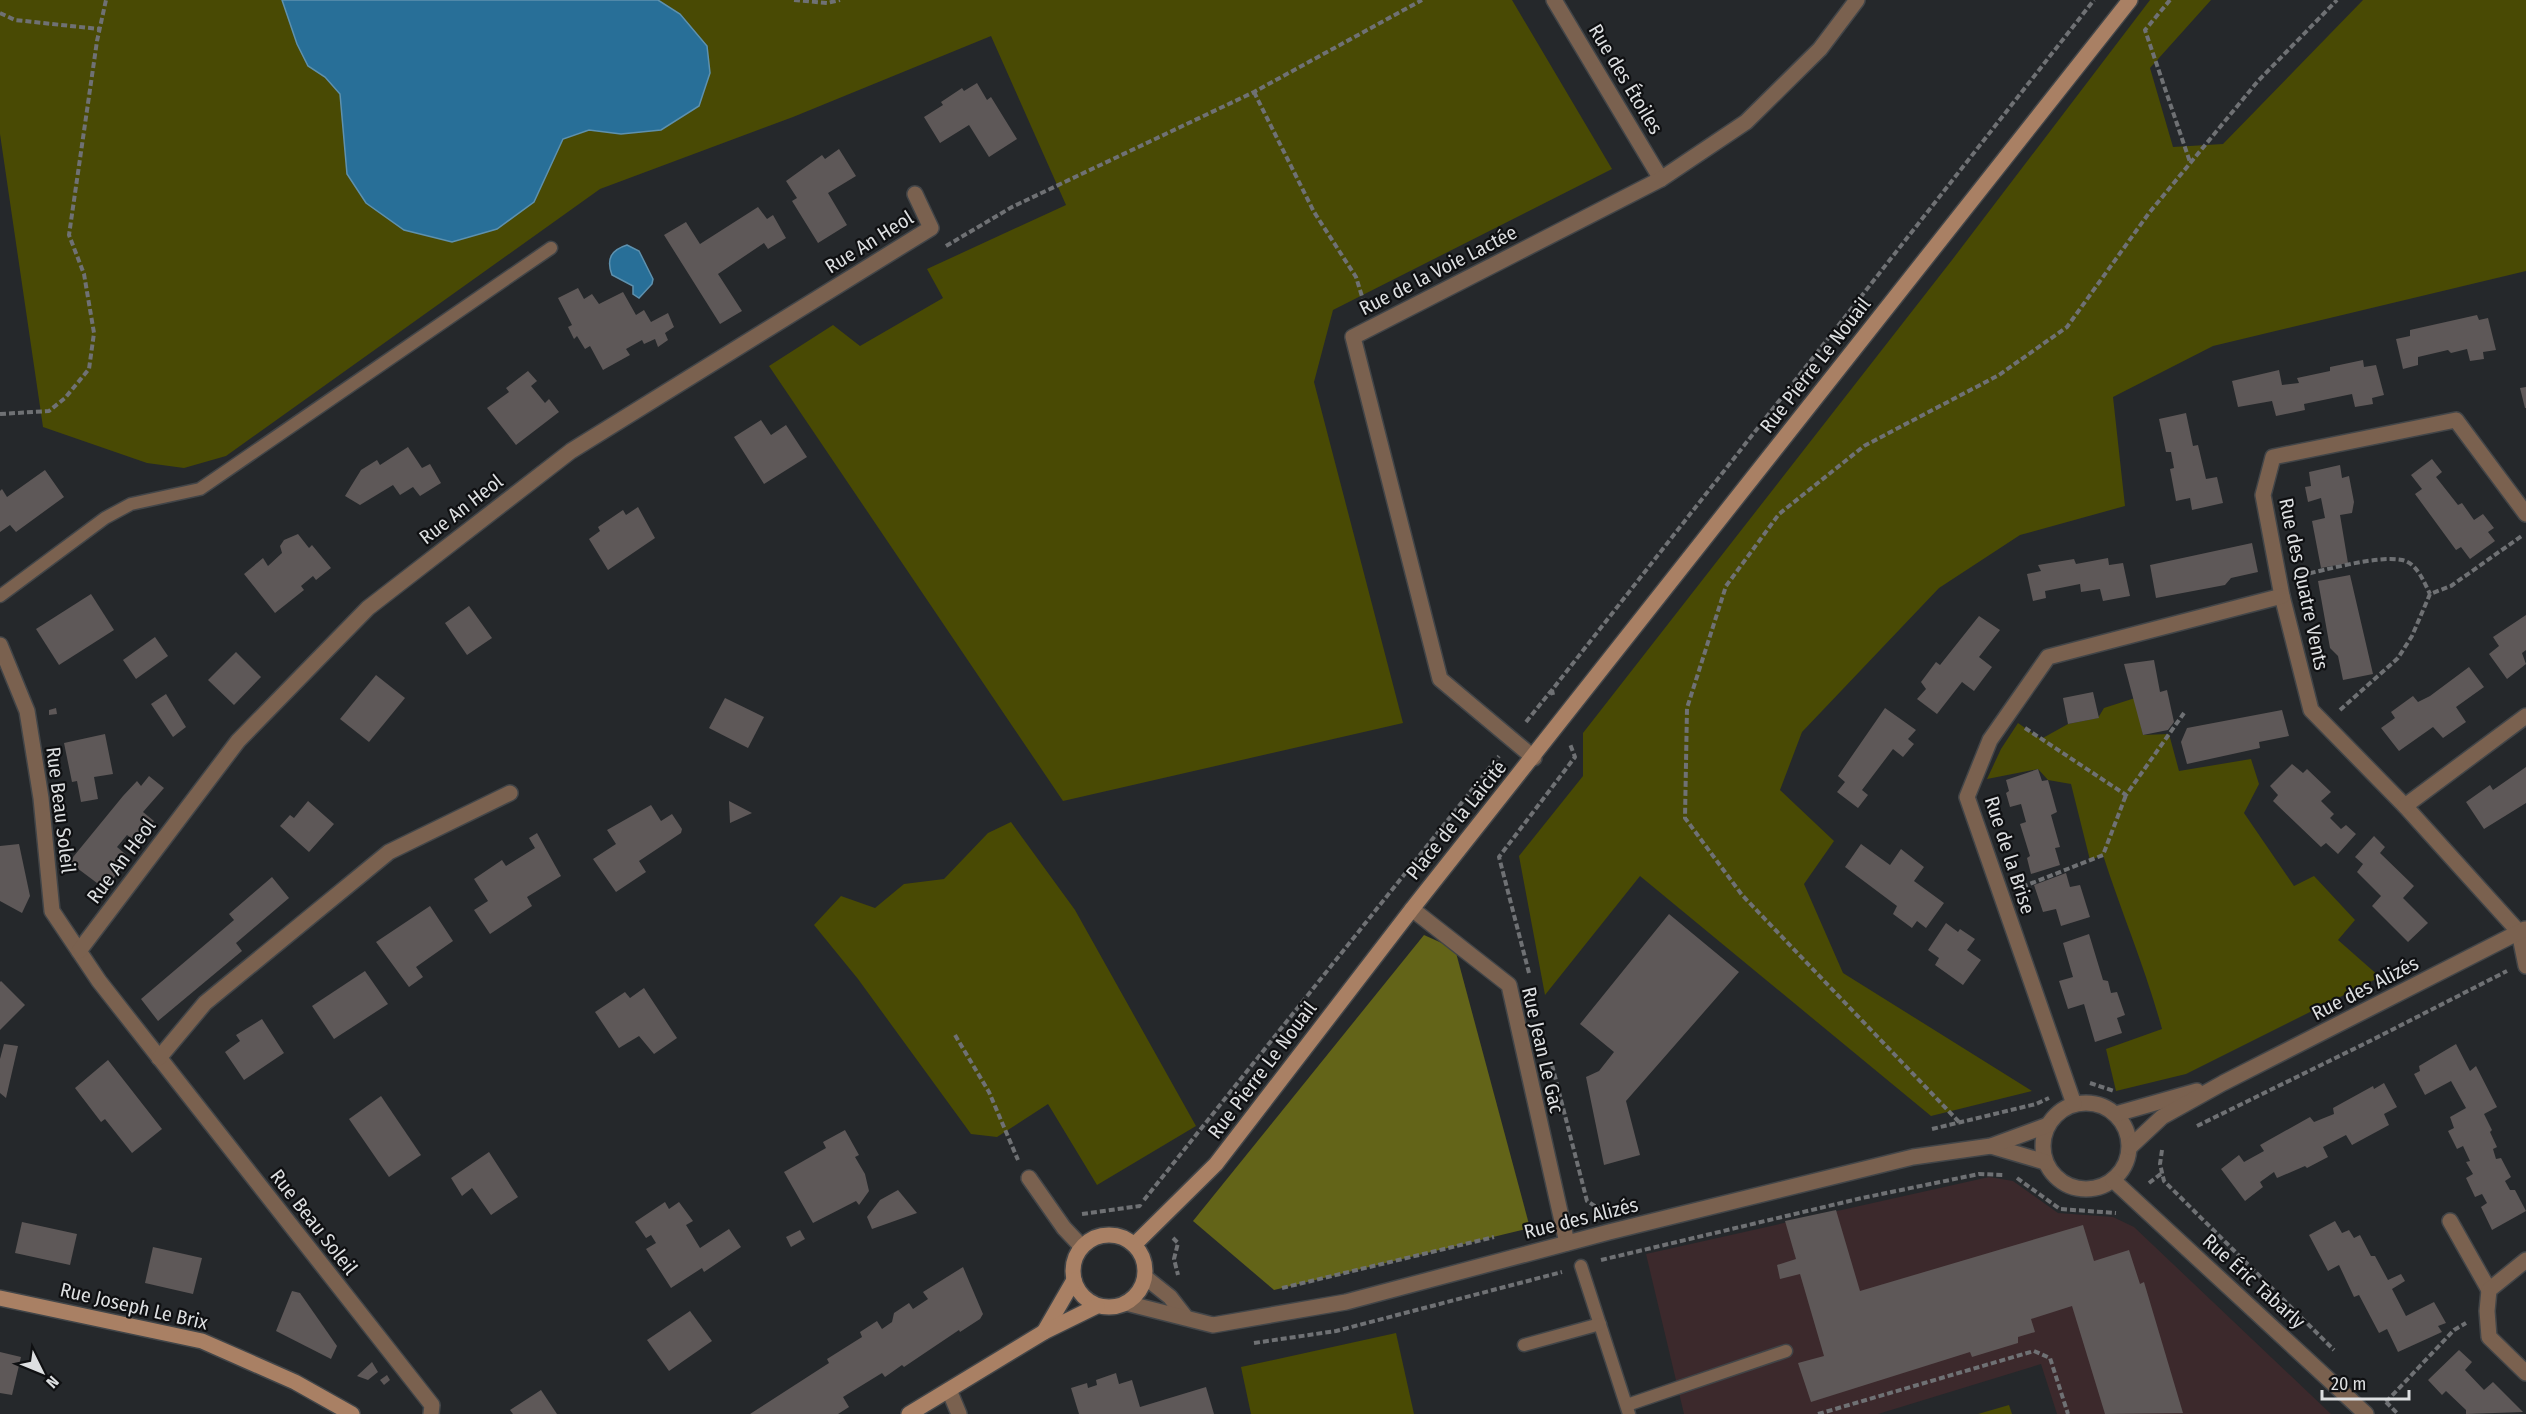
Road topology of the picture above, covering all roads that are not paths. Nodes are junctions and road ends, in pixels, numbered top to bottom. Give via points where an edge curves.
1 (1554, 0) edge
2 (1857, 0) edge
3 (2130, 0) edge
4 (1661, 179) junction
5 (915, 194) dead end
6 (551, 248) dead end
7 (2526, 514) edge
8 (0, 596) edge
9 (2282, 596) junction
10 (0, 645) edge
11 (2526, 716) edge
12 (1534, 758) junction
13 (510, 793) dead end
14 (2405, 806) junction
15 (1412, 909) junction
16 (2522, 931) edge
17 (79, 951) junction
18 (2525, 964) edge
19 (159, 1058) junction
20 (2223, 1083) junction
21 (2071, 1097) junction
22 (2116, 1114) junction
23 (2048, 1125) junction
24 (1991, 1146) junction
25 (2130, 1147) junction
26 (2045, 1162) junction
27 (1029, 1178) road end
28 (2112, 1180) junction
29 (2450, 1221) dead end
30 (1567, 1243) junction
31 (1134, 1245) junction
32 (1082, 1247) junction
33 (2526, 1260) edge
34 (1581, 1266) road end
35 (1145, 1277) junction
36 (1074, 1280) junction
37 (2489, 1290) junction
38 (0, 1298) edge
39 (1126, 1303) junction
40 (1097, 1306) junction
41 (1184, 1315) junction
42 (1600, 1324) junction
43 (1044, 1332) junction
44 (1524, 1345) dead end
45 (1786, 1351) dead end
46 (2526, 1372) edge
47 (949, 1390) junction
48 (1628, 1409) edge
49 (352, 1414) edge
50 (431, 1414) edge
51 (909, 1414) edge
52 (959, 1414) edge
53 (2366, 1414) edge

1 - 4 street, Rue des Étoiles
2 - 4 street, Rue de la Voie Lactée via 1820,49 1746,122
3 - 12 street, Rue Pierre Le Nouail
4 - 12 street, Rue de la Voie Lactée via 1353,337 1440,679
5 - 17 street, Rue An Heol via 931,228 571,451 368,608 238,741
6 - 8 lane via 200,489 131,504 105,518
7 - 9 street, Rue des Quatre Vents via 2456,420 2273,457 2263,495
9 - 14 street, Rue des Quatre Vents via 2311,710
9 - 21 street, Rue de la Brise via 2048,657 1990,740 1967,797
10 - 17 street, Rue Beau Soleil via 27,711 41,798 52,911
11 - 14 street
12 - 15 street, Place de la Laïcité
13 - 19 street via 389,852 205,1003
14 - 16 street, Rue des Quatre Vents
15 - 30 street, Rue Jean Le Gac via 1509,985
15 - 31 street, Rue Pierre Le Nouail via 1216,1164
16 - 18 street
16 - 20 street, Rue des Alizés
17 - 19 street, Rue Beau Soleil
19 - 50 street, Rue Beau Soleil via 432,1405
20 - 22 street, Rue des Alizés
20 - 25 street, Rue des Alizés via 2162,1117
21 - 22 street
21 - 23 street
22 - 25 street via 2126,1129
23 - 24 street, Rue des Alizés
23 - 26 street via 2043,1137
24 - 26 street, Rue des Alizés
24 - 30 street, Rue des Alizés via 1913,1156
25 - 28 street via 2127,1160
26 - 28 street via 2062,1182 2074,1188 2094,1188
27 - 32 street
28 - 53 street, Rue Éric Tabarly
29 - 37 street
30 - 41 street, Rue des Alizés via 1346,1302 1213,1325
31 - 32 street via 1113,1235 1101,1236
31 - 35 street via 1141,1254
32 - 36 street via 1076,1257
33 - 37 street
34 - 42 lane
35 - 39 street via 1142,1287
35 - 41 street, Rue des Alizés via 1170,1297
36 - 40 street via 1079,1291
36 - 43 street
37 - 46 street via 2489,1337
38 - 49 street, Rue Joseph Le Brix via 202,1341 295,1382
39 - 40 street via 1107,1308
39 - 41 street, Rue des Alizés
40 - 43 street
42 - 44 lane
42 - 48 lane
43 - 47 street
45 - 48 lane
47 - 51 street
47 - 52 street

